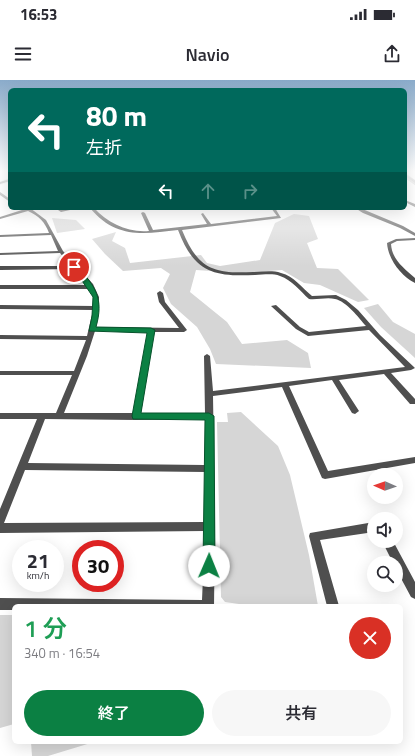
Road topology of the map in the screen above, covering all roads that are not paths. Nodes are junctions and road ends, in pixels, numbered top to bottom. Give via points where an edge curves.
1 (25, 210) edge
2 (30, 210) edge
3 (94, 210) edge
4 (275, 210) edge
5 (360, 210) edge
6 (143, 213) dead end
7 (203, 214) dead end
8 (0, 218) edge
9 (210, 225) junction
10 (180, 229) junction
11 (152, 232) junction
12 (51, 234) junction
13 (415, 235) edge
14 (0, 236) edge
15 (415, 239) edge
16 (62, 252) junction
17 (0, 254) edge
18 (74, 267) junction
19 (0, 268) edge
20 (415, 282) edge
21 (0, 287) edge
22 (91, 287) junction
23 (160, 293) dead end
24 (274, 306) dead end
25 (0, 307) edge
26 (96, 308) junction
27 (370, 328) junction
28 (92, 329) junction
29 (151, 330) junction
30 (0, 337) edge
31 (89, 338) junction
32 (208, 356) dead end
33 (386, 371) junction
34 (0, 373) edge
35 (76, 373) junction
36 (334, 378) junction
37 (285, 385) junction
38 (209, 394) junction
39 (413, 402) dead end
40 (355, 411) dead end
41 (0, 416) edge
42 (42, 416) junction
43 (60, 416) junction
44 (136, 416) junction
45 (209, 416) junction
46 (415, 460) edge
47 (22, 466) junction
48 (210, 468) junction
49 (0, 520) edge
50 (210, 526) junction
51 (0, 528) edge
52 (367, 528) edge
53 (391, 548) edge
54 (415, 593) edge
55 (0, 604) edge
56 (12, 604) edge
57 (208, 604) edge
58 (332, 604) edge

1 - 8 street
2 - 12 street via 41,215
3 - 11 street via 118,229
4 - 9 street via 280,217
5 - 13 street
6 - 11 street
7 - 9 street
9 - 10 street
10 - 11 street
10 - 27 street via 196,261 205,268 236,274 278,274 298,285 311,298 336,297 344,301
12 - 14 street
12 - 16 street
15 - 20 street via 396,240 389,243 389,249 392,257
16 - 17 street
16 - 18 street
18 - 19 street
18 - 22 street
21 - 22 street
22 - 26 street via 96,297
23 - 29 street via 162,302 184,330
24 - 27 street via 308,334
25 - 26 street
26 - 28 street
27 - 33 street via 411,368
28 - 29 street
28 - 31 street
29 - 44 street
30 - 31 street
31 - 35 street
32 - 38 street
33 - 36 street
33 - 39 street
34 - 35 street
35 - 43 street
36 - 37 street
36 - 40 street
37 - 38 street
37 - 46 street via 325,475
38 - 45 street
41 - 42 street
42 - 43 street
42 - 47 street
43 - 44 street
44 - 45 street
45 - 48 street
47 - 48 street
47 - 49 street
48 - 50 street
50 - 51 street
50 - 57 street
52 - 58 street via 314,536
53 - 54 street
55 - 56 street

